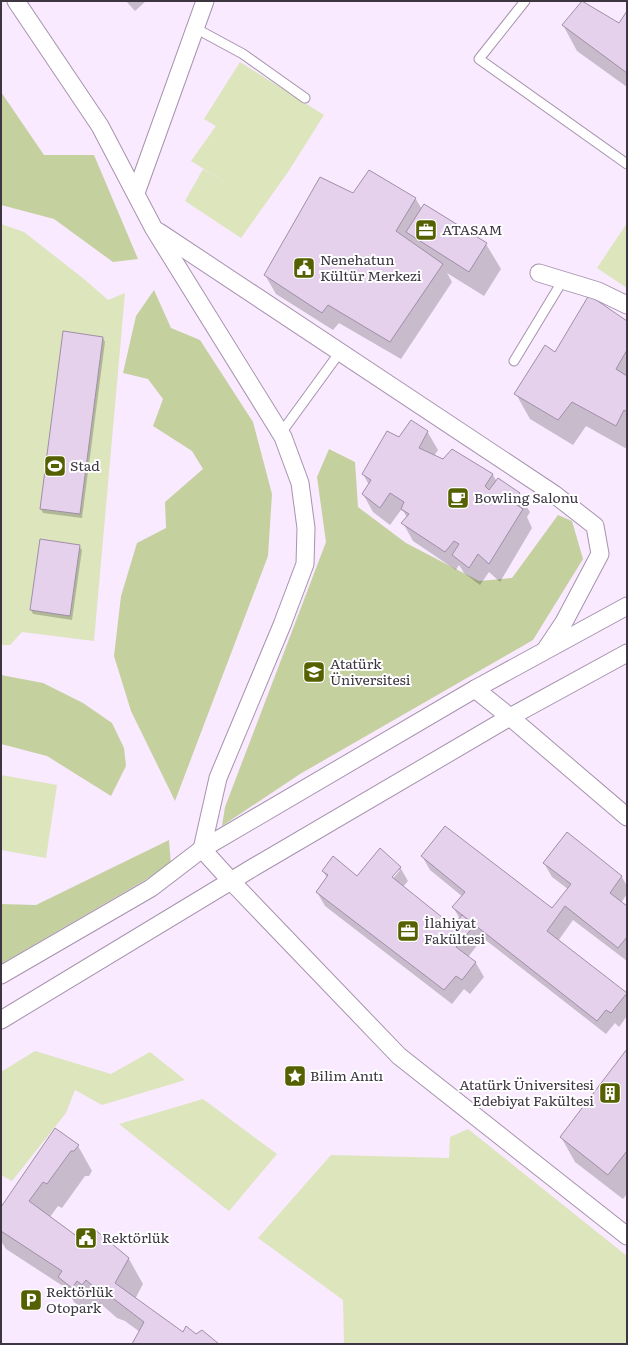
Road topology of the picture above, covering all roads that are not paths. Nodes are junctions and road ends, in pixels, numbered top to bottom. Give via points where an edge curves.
1 (16, 1) edge
2 (205, 1) edge
3 (525, 1) edge
4 (195, 28) junction
5 (305, 98) dead end
6 (627, 164) edge
7 (136, 193) junction
8 (154, 229) junction
9 (539, 273) dead end
10 (563, 280) junction
11 (627, 305) edge
12 (340, 352) junction
13 (514, 361) dead end
14 (280, 433) junction
15 (627, 606) edge
16 (545, 651) junction
17 (627, 653) edge
18 (475, 689) junction
19 (510, 717) junction
20 (627, 817) edge
21 (202, 849) junction
22 (231, 882) junction
23 (1, 975) edge
24 (1, 1020) edge
25 (627, 1236) edge

1 - 7 street via 100,126
2 - 4 street
3 - 6 lane via 480,59
4 - 5 lane via 243,54
4 - 7 street
7 - 8 street
8 - 12 street
8 - 14 street
9 - 10 street
10 - 11 street via 598,291
10 - 13 lane
12 - 14 lane
12 - 16 street via 554,494 595,526 600,554 564,622
14 - 21 street via 300,483 306,528 305,564 218,778
15 - 16 street
16 - 18 street
17 - 19 street
18 - 19 street
18 - 21 street
19 - 20 street
19 - 22 street
21 - 22 street
21 - 23 street via 151,888
22 - 24 street
22 - 25 street via 400,1056

